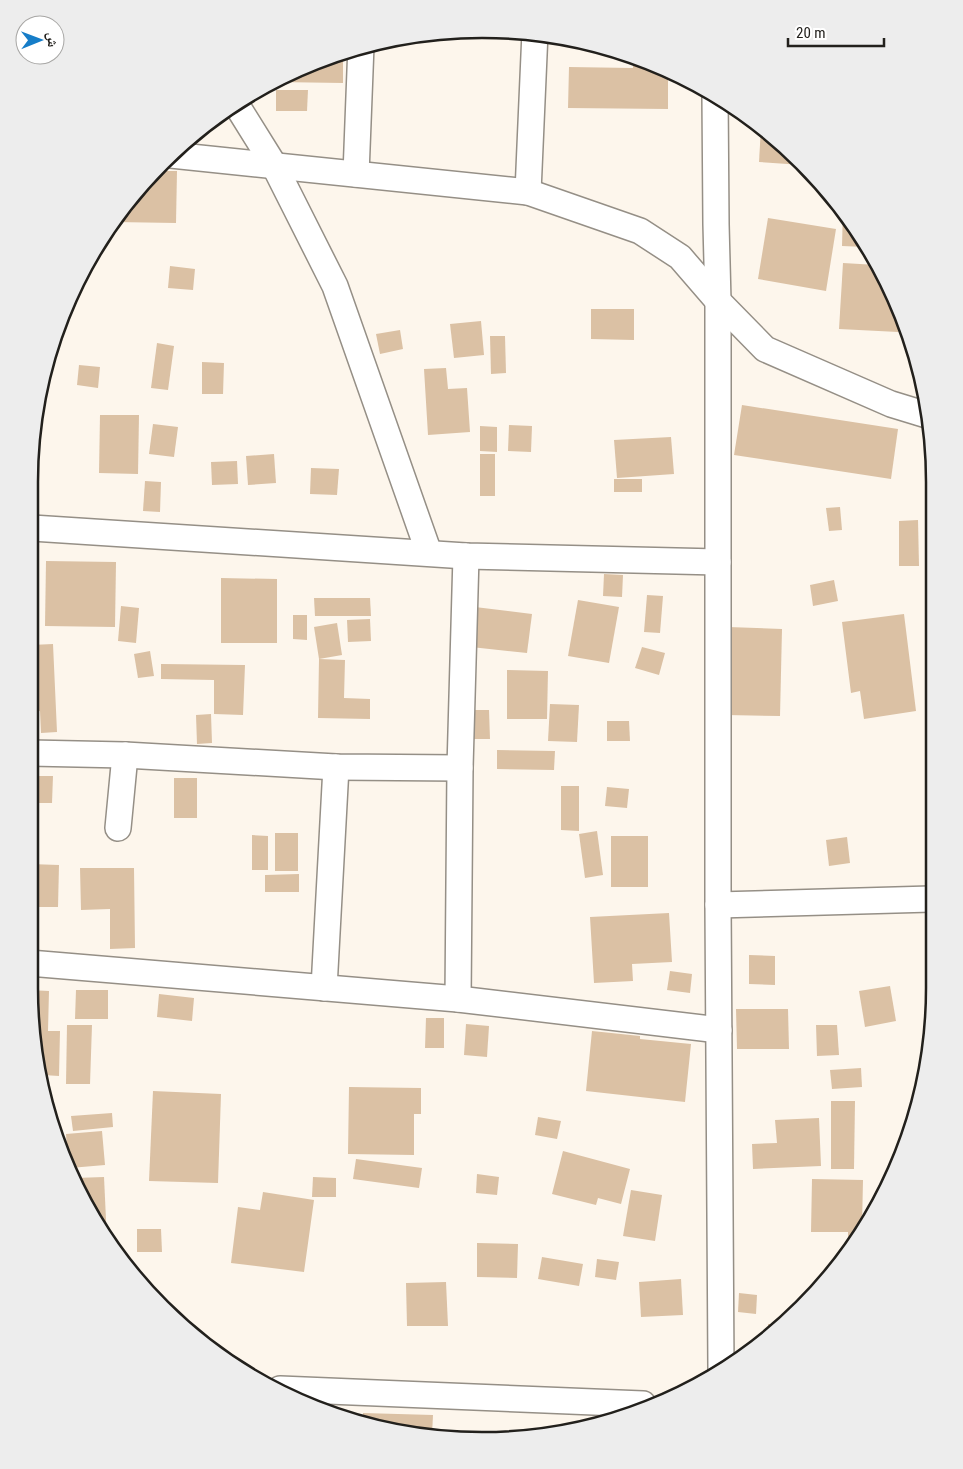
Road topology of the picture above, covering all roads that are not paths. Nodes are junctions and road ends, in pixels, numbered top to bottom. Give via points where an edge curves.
1 (535, 41) edge
2 (361, 55) edge
3 (716, 104) edge
4 (239, 109) edge
5 (181, 156) edge
6 (274, 165) junction
7 (356, 174) junction
8 (528, 192) junction
9 (718, 301) junction
10 (920, 413) edge
11 (38, 528) edge
12 (430, 553) junction
13 (466, 556) junction
14 (718, 562) junction
15 (38, 753) edge
16 (126, 755) junction
17 (336, 767) junction
18 (460, 768) junction
19 (118, 828) dead end
20 (926, 899) edge
21 (718, 905) junction
22 (38, 964) edge
23 (324, 988) junction
24 (458, 999) junction
25 (719, 1030) junction
26 (721, 1361) edge
27 (318, 1399) edge
28 (635, 1404) edge

1 - 8 street
2 - 7 street
3 - 9 street
4 - 6 street
5 - 6 street
6 - 7 street
6 - 12 street via 335,286
7 - 8 street
8 - 9 street via 640,231 680,257
9 - 10 street via 765,349 890,404
9 - 14 street
11 - 12 street
12 - 13 street
13 - 14 street
13 - 18 street
14 - 21 street
15 - 16 street
16 - 17 street
16 - 19 street
17 - 18 street
17 - 23 street
18 - 24 street
20 - 21 street
21 - 25 street
22 - 23 street
23 - 24 street
24 - 25 street
25 - 26 street
27 - 28 street

